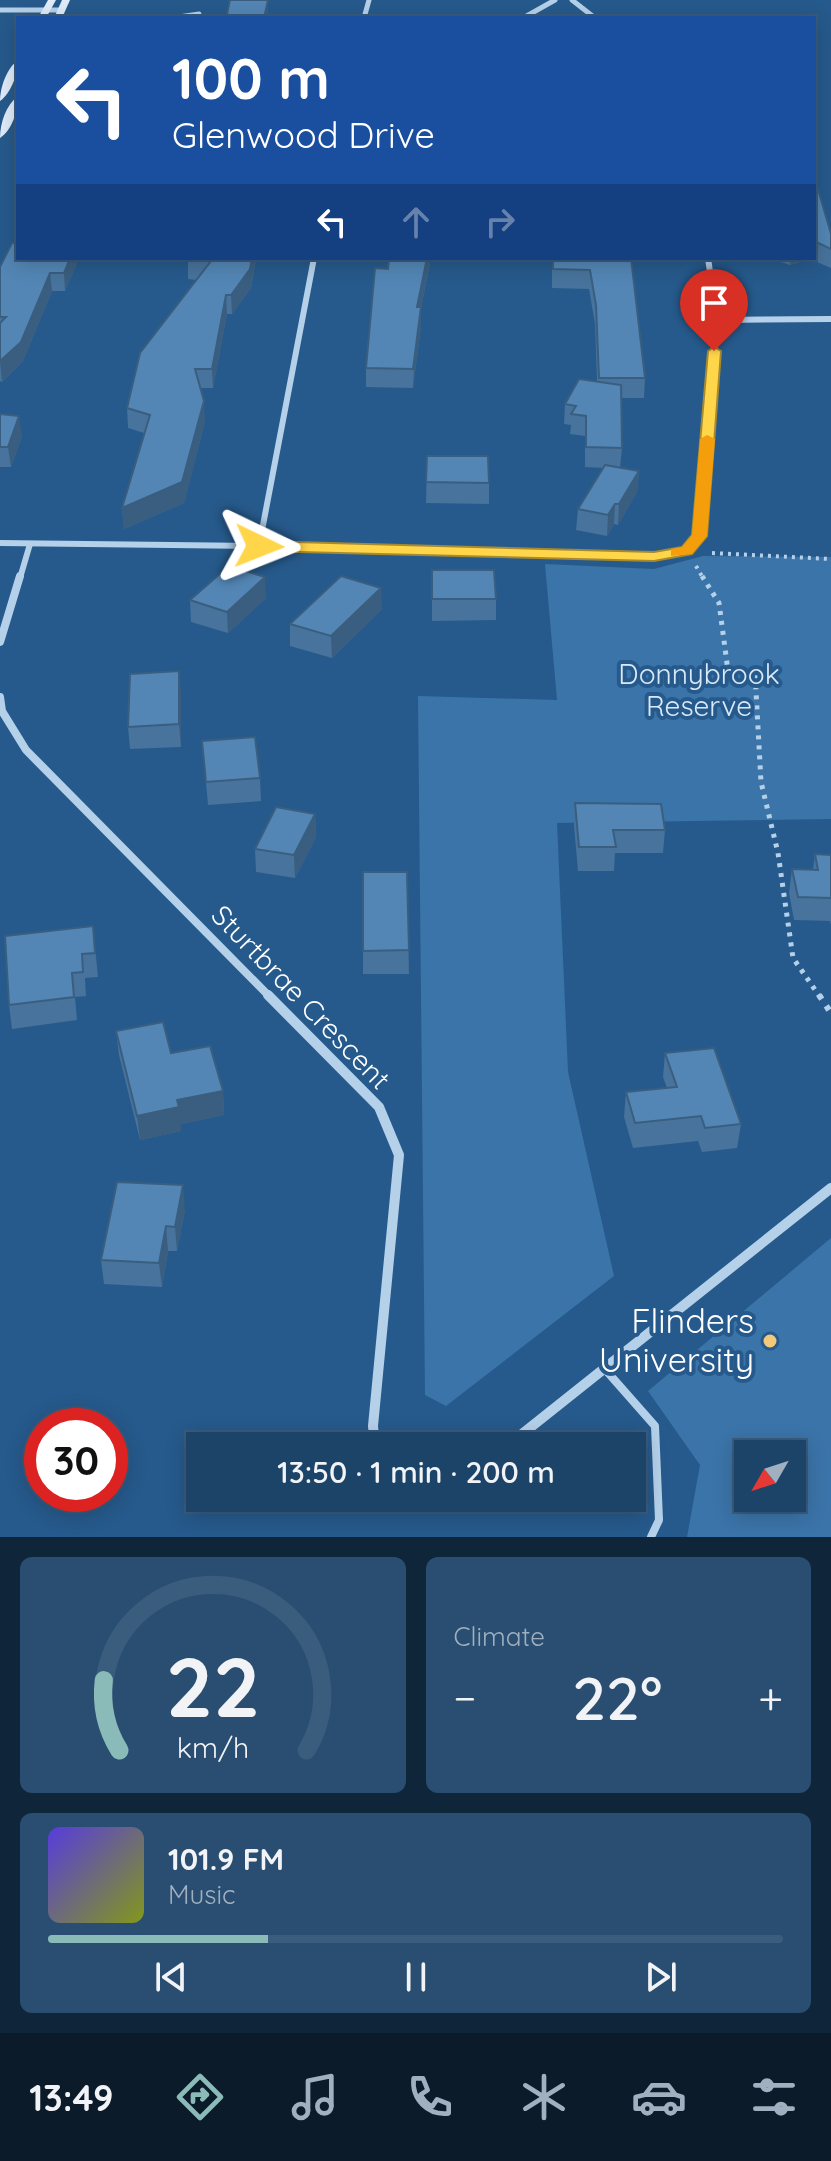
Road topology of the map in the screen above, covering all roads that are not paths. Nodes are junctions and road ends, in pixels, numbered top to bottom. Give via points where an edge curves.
1 (52, 0) edge
2 (66, 0) edge
3 (555, 0) edge
4 (572, 0) edge
5 (0, 10) edge
6 (44, 14) edge
7 (59, 14) edge
8 (199, 14) dead end
9 (186, 16) edge
10 (527, 16) edge
11 (592, 16) edge
12 (16, 67) edge
13 (0, 98) edge
14 (16, 103) edge
15 (0, 135) edge
16 (314, 260) edge
17 (708, 260) edge
18 (831, 319) edge
19 (717, 320) junction
20 (0, 543) edge
21 (30, 544) junction
22 (259, 546) junction
23 (0, 642) edge
24 (0, 697) edge
25 (831, 1188) edge
26 (603, 1367) junction
27 (374, 1432) edge
28 (524, 1432) edge
29 (651, 1537) edge

1 - 6 main road
2 - 7 main road
3 - 10 street
4 - 11 street
5 - 6 street
6 - 7 street
8 - 9 street
12 - 13 main road
14 - 15 main road
16 - 22 street
17 - 19 street
18 - 19 street
19 - 22 street via 699,536 687,551 654,557
20 - 21 street
21 - 22 street
21 - 23 street
24 - 27 street, Sturtbrae Crescent via 2,711 26,750 379,1107 399,1155
25 - 26 street
26 - 28 street
26 - 29 lane via 655,1426 659,1520

